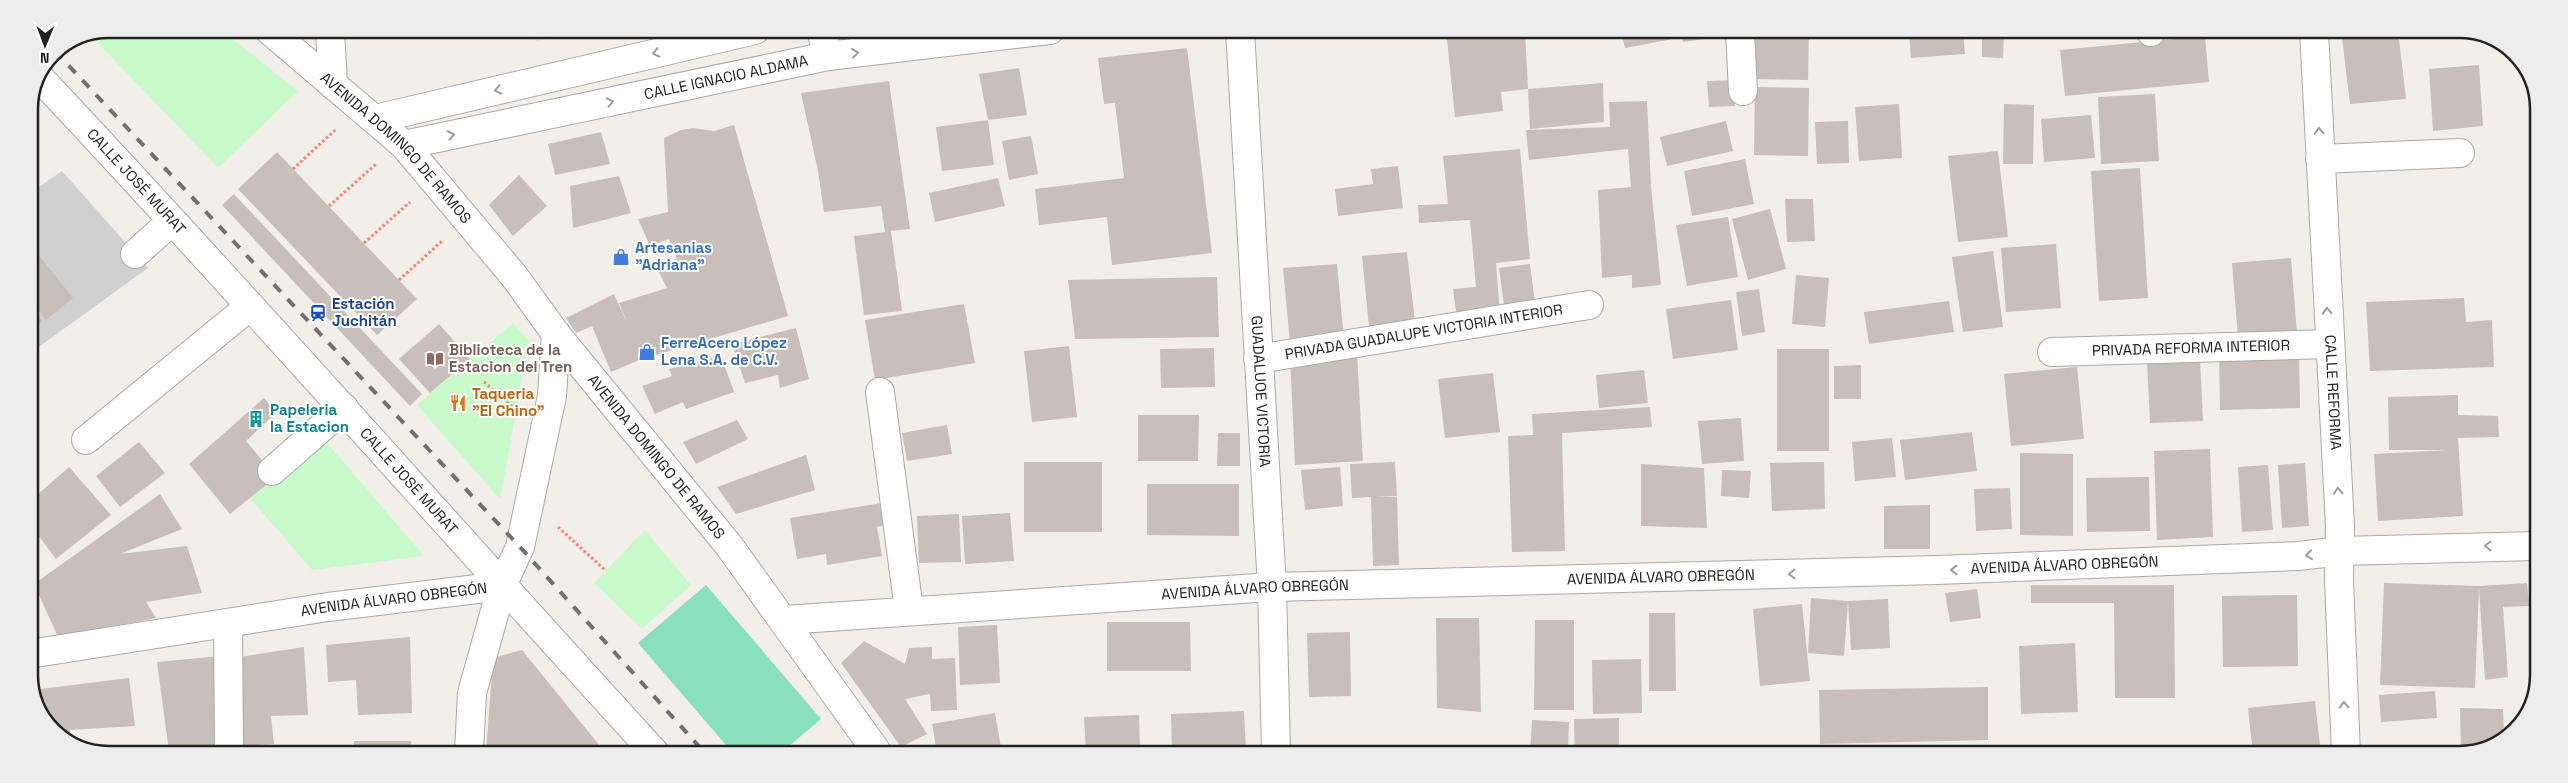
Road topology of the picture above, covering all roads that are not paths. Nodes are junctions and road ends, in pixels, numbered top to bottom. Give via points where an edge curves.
1 (331, 38) edge
2 (721, 38) edge
3 (823, 38) edge
4 (982, 38) edge
5 (1240, 38) edge
6 (1740, 38) edge
7 (2314, 38) edge
8 (297, 42) edge
9 (828, 56) junction
10 (334, 84) junction
11 (40, 88) edge
12 (1743, 91) dead end
13 (375, 119) junction
14 (393, 152) junction
15 (2460, 153) dead end
16 (2320, 159) junction
17 (172, 221) junction
18 (135, 254) dead end
19 (1589, 305) dead end
20 (250, 306) junction
21 (556, 334) junction
22 (2329, 344) junction
23 (2052, 352) dead end
24 (1258, 359) junction
25 (880, 392) dead end
26 (344, 408) junction
27 (86, 440) dead end
28 (272, 471) dead end
29 (2530, 546) edge
30 (2340, 551) junction
31 (502, 586) junction
32 (1272, 587) junction
33 (909, 610) junction
34 (784, 620) junction
35 (228, 623) junction
36 (38, 653) edge
37 (229, 746) edge
38 (469, 746) edge
39 (649, 746) edge
40 (872, 746) edge
41 (1276, 746) edge
42 (2346, 746) edge

1 - 10 street
2 -> 13 street
3 - 9 street
9 -> 4 street, CALLE IGNACIO ALDAMA
5 - 24 street, GUADALUOE VICTORIA
6 - 12 street
16 -> 7 street, CALLE REFORMA
8 - 10 street, AVENIDA DOMINGO DE RAMOS
14 -> 9 street, CALLE IGNACIO ALDAMA
10 - 13 street, AVENIDA DOMINGO DE RAMOS
11 - 17 street, CALLE JOSÉ MURAT
13 - 14 street, AVENIDA DOMINGO DE RAMOS
14 - 21 street, AVENIDA DOMINGO DE RAMOS via 514,276
15 - 16 street
22 -> 16 street, CALLE REFORMA
17 - 18 street
17 - 20 street, CALLE JOSÉ MURAT
19 - 24 street, PRIVADA GUADALUPE VICTORIA INTERIOR
20 - 26 street, CALLE JOSÉ MURAT
20 - 27 street
21 - 31 street, AVENIDA ÁLVARO OBREGÓN via 552,396 530,502 520,547
21 - 34 street, AVENIDA DOMINGO DE RAMOS via 730,547
22 - 23 street, PRIVADA REFORMA INTERIOR
30 -> 22 street, CALLE REFORMA
24 - 32 street, GUADALUOE VICTORIA
25 - 33 street
26 - 28 street
26 - 31 street, CALLE JOSÉ MURAT
29 -> 30 street, AVENIDA ÁLVARO OBREGÓN
30 -> 32 street, AVENIDA ÁLVARO OBREGÓN via 2298,556 1938,570
42 -> 30 street, CALLE REFORMA
31 - 35 street, AVENIDA ÁLVARO OBREGÓN
31 - 38 street via 472,693
31 - 39 street, CALLE JOSÉ MURAT
32 - 33 street, AVENIDA ÁLVARO OBREGÓN
32 - 41 street, GUADALUOE VICTORIA
33 - 34 street, AVENIDA ÁLVARO OBREGÓN
34 - 40 street, AVENIDA DOMINGO DE RAMOS
35 - 36 street, AVENIDA ÁLVARO OBREGÓN
35 - 37 street

